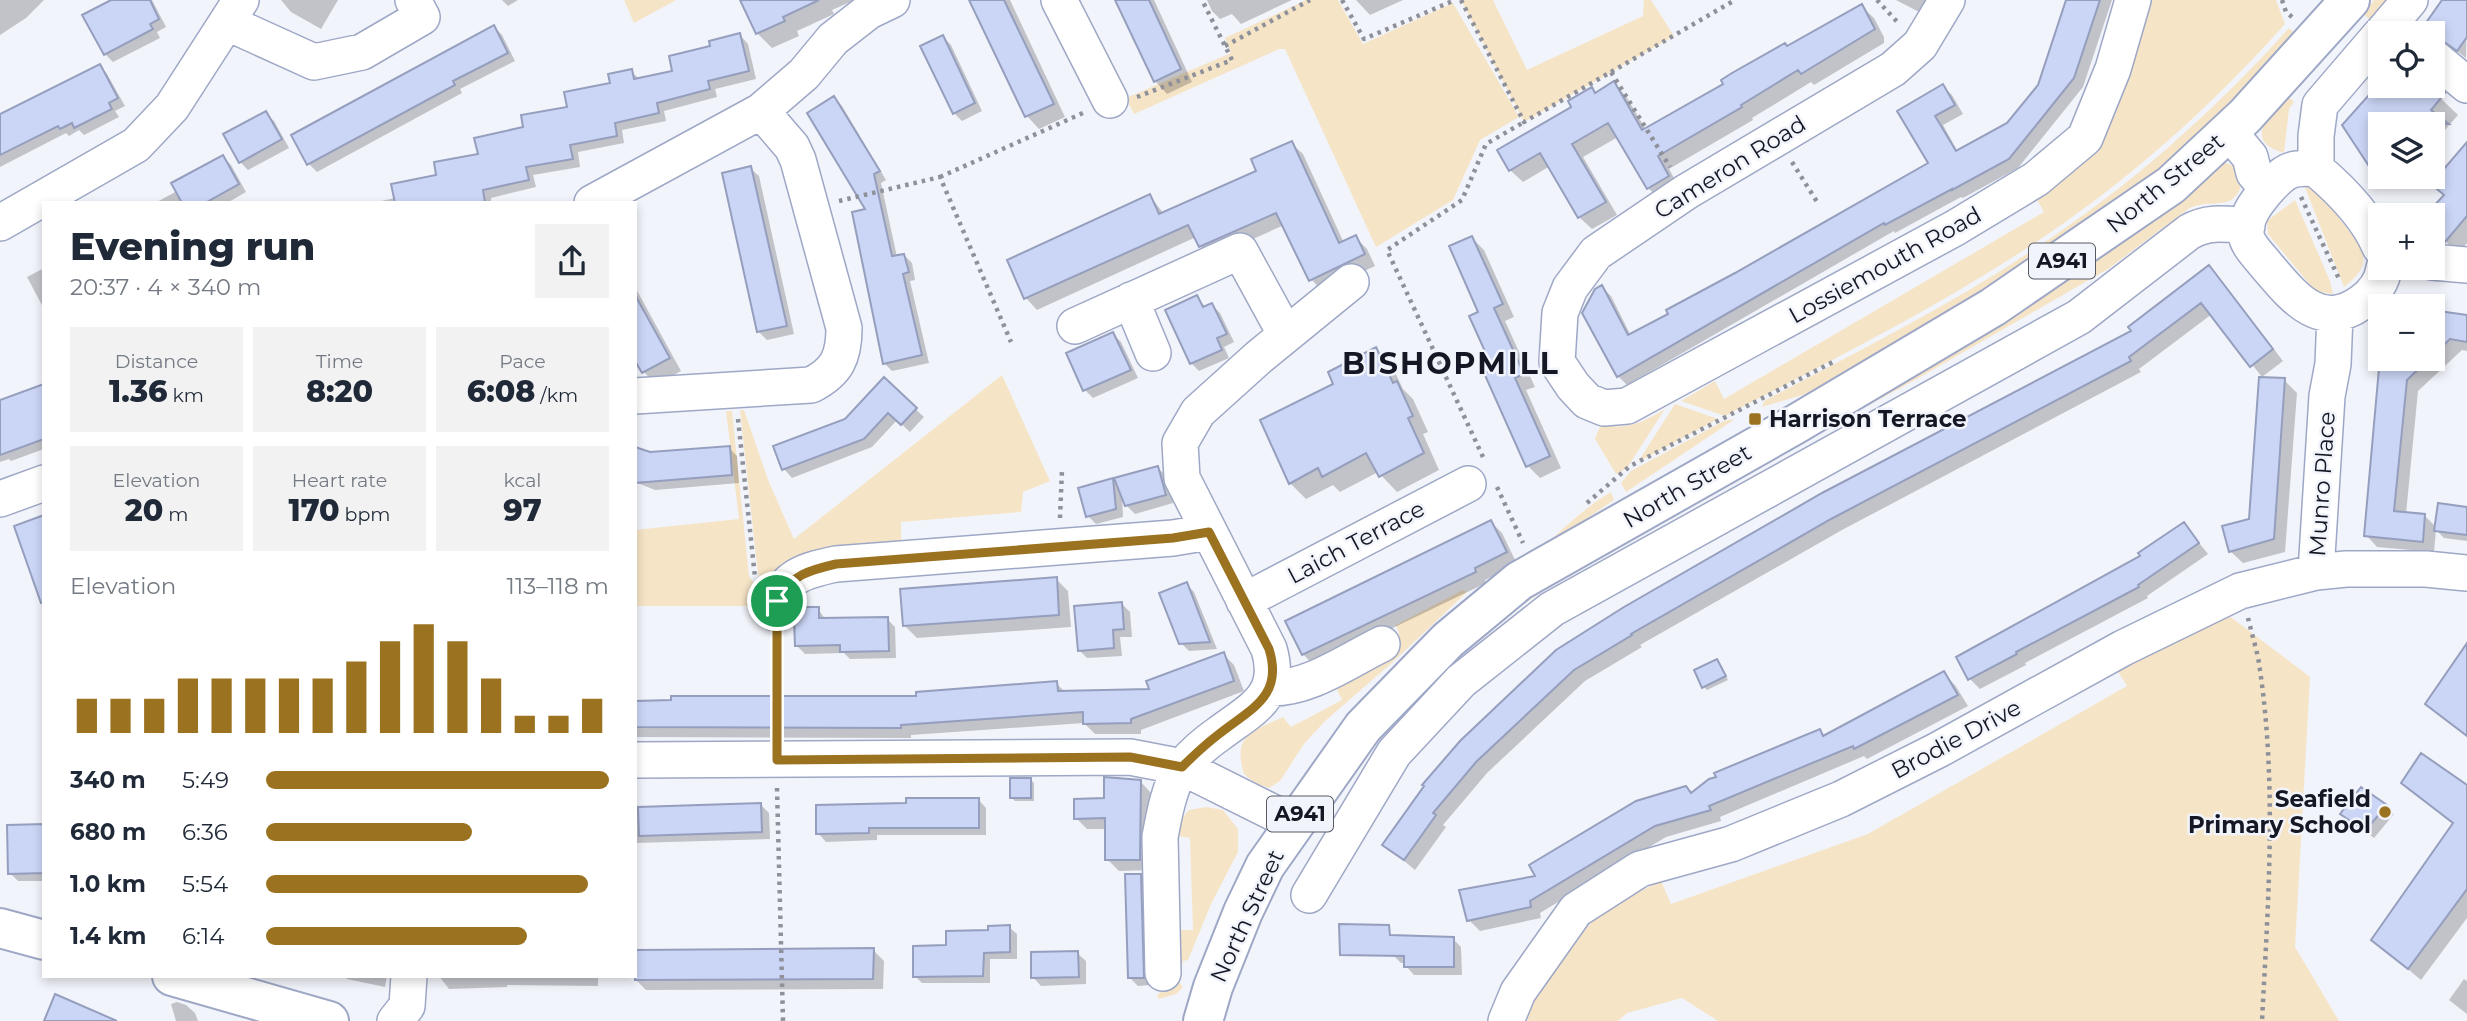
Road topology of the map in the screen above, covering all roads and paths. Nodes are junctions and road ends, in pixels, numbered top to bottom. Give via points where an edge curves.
1 (413, 0) edge
2 (892, 0) edge
3 (1059, 0) edge
4 (1202, 0) edge
5 (1310, 0) edge
6 (1342, 0) edge
7 (1455, 0) edge
8 (1461, 0) edge
9 (1735, 0) edge
10 (1947, 0) edge
11 (2133, 0) edge
12 (2350, 0) edge
13 (234, 12) edge
14 (1225, 46) junction
15 (2368, 52) edge
16 (2445, 67) edge
17 (1611, 72) junction
18 (2467, 85) edge
19 (1111, 100) junction
20 (761, 111) junction
21 (1524, 122) junction
22 (1776, 138) junction
23 (1486, 144) dead end
24 (2240, 145) junction
25 (2316, 169) junction
26 (940, 177) junction
27 (2274, 183) junction
28 (1686, 192) junction
29 (596, 201) edge
30 (1819, 205) dead end
31 (811, 208) junction
32 (0, 223) edge
33 (2368, 225) edge
34 (2247, 226) junction
35 (2445, 263) edge
36 (2467, 265) edge
37 (2381, 280) edge
38 (1351, 282) dead end
39 (1131, 300) junction
40 (2328, 313) junction
41 (1075, 326) dead end
42 (1286, 335) junction
43 (1011, 342) dead end
44 (1153, 353) dead end
45 (1557, 362) joint
46 (734, 390) junction
47 (637, 396) edge
48 (1062, 470) dead end
49 (42, 484) edge
50 (1468, 484) dead end
51 (0, 499) edge
52 (1209, 532) junction
53 (1059, 545) junction
54 (2316, 572) junction
55 (2467, 573) edge
56 (1244, 601) junction
57 (776, 607) junction
58 (1382, 644) dead end
59 (1270, 688) junction
60 (637, 760) edge
61 (777, 760) junction
62 (1182, 767) junction
63 (1294, 822) junction
64 (1309, 895) dead end
65 (0, 928) edge
66 (42, 939) edge
67 (1163, 973) dead end
68 (179, 978) edge
69 (409, 978) edge
70 (329, 1021) edge
71 (395, 1021) edge
72 (783, 1021) edge
73 (1203, 1021) edge
74 (1506, 1021) edge

1 - 13 street via 422,17 362,52 314,62
2 - 20 street via 869,10 833,40 804,74
3 - 19 street
4 - 14 path
5 - 14 path
6 - 7 path via 1364,39
8 - 21 path
9 - 17 path
10 - 22 street, Cameron Road via 1920,45 1893,69
11 - 45 street, Lossiemouth Road via 2113,69 2085,138 2036,179 1955,228 1627,406 1604,408 1587,401
12 - 24 main road, North Street / A941 via 2315,40
13 - 32 street via 172,107 136,145
14 - 19 path via 1232,60 1115,106
15 - 25 street via 2320,105
16 - 18 street
17 - 21 path
17 - 28 path
19 - 26 path
20 - 29 street
20 - 31 street via 792,147
21 - 23 path
22 - 28 street, Cameron Road
22 - 30 path
24 - 27 street via 2254,173
24 - 63 main road, North Street / A941 via 2171,185 1993,307 1519,581 1448,640 1363,727
25 - 27 street via 2297,167
25 - 33 street
26 - 31 path
26 - 43 path
27 - 34 street via 2255,205
28 - 45 street, Cameron Road via 1596,253 1570,288 1560,313
31 - 46 street via 844,328 838,361 828,376 811,384
34 - 40 street via 2246,237 2296,300
34 - 64 street via 2215,223 2189,232 2079,317 1552,609 1461,681 1394,753
35 - 36 street
37 - 40 street via 2353,308
38 - 42 street
39 - 41 street
39 - 42 street via 1240,251
39 - 44 street
40 - 54 street, Munro Place via 2333,364
42 - 52 street via 1198,412 1180,443 1182,478
46 - 47 street
46 - 57 path via 752,566
48 - 53 path
49 - 51 street
50 - 56 street, Laich Terrace
52 - 53 street
52 - 56 street
53 - 57 street via 836,564 805,571 786,586
54 - 55 street, Brodie Drive via 2386,568
54 - 74 street, Brodie Drive via 2240,591 2123,648 1841,799 1731,844 1640,869 1576,910 1518,992
56 - 59 street via 1269,649 1273,663
57 - 61 path
58 - 59 street via 1304,682
59 - 62 street via 1245,717
60 - 61 street
61 - 62 street via 1130,757
61 - 72 path
62 - 63 street
62 - 67 street via 1160,836
63 - 73 main road, North Street / A941 via 1265,866 1243,912
65 - 66 main road
68 - 70 main road
69 - 71 street via 407,1006

